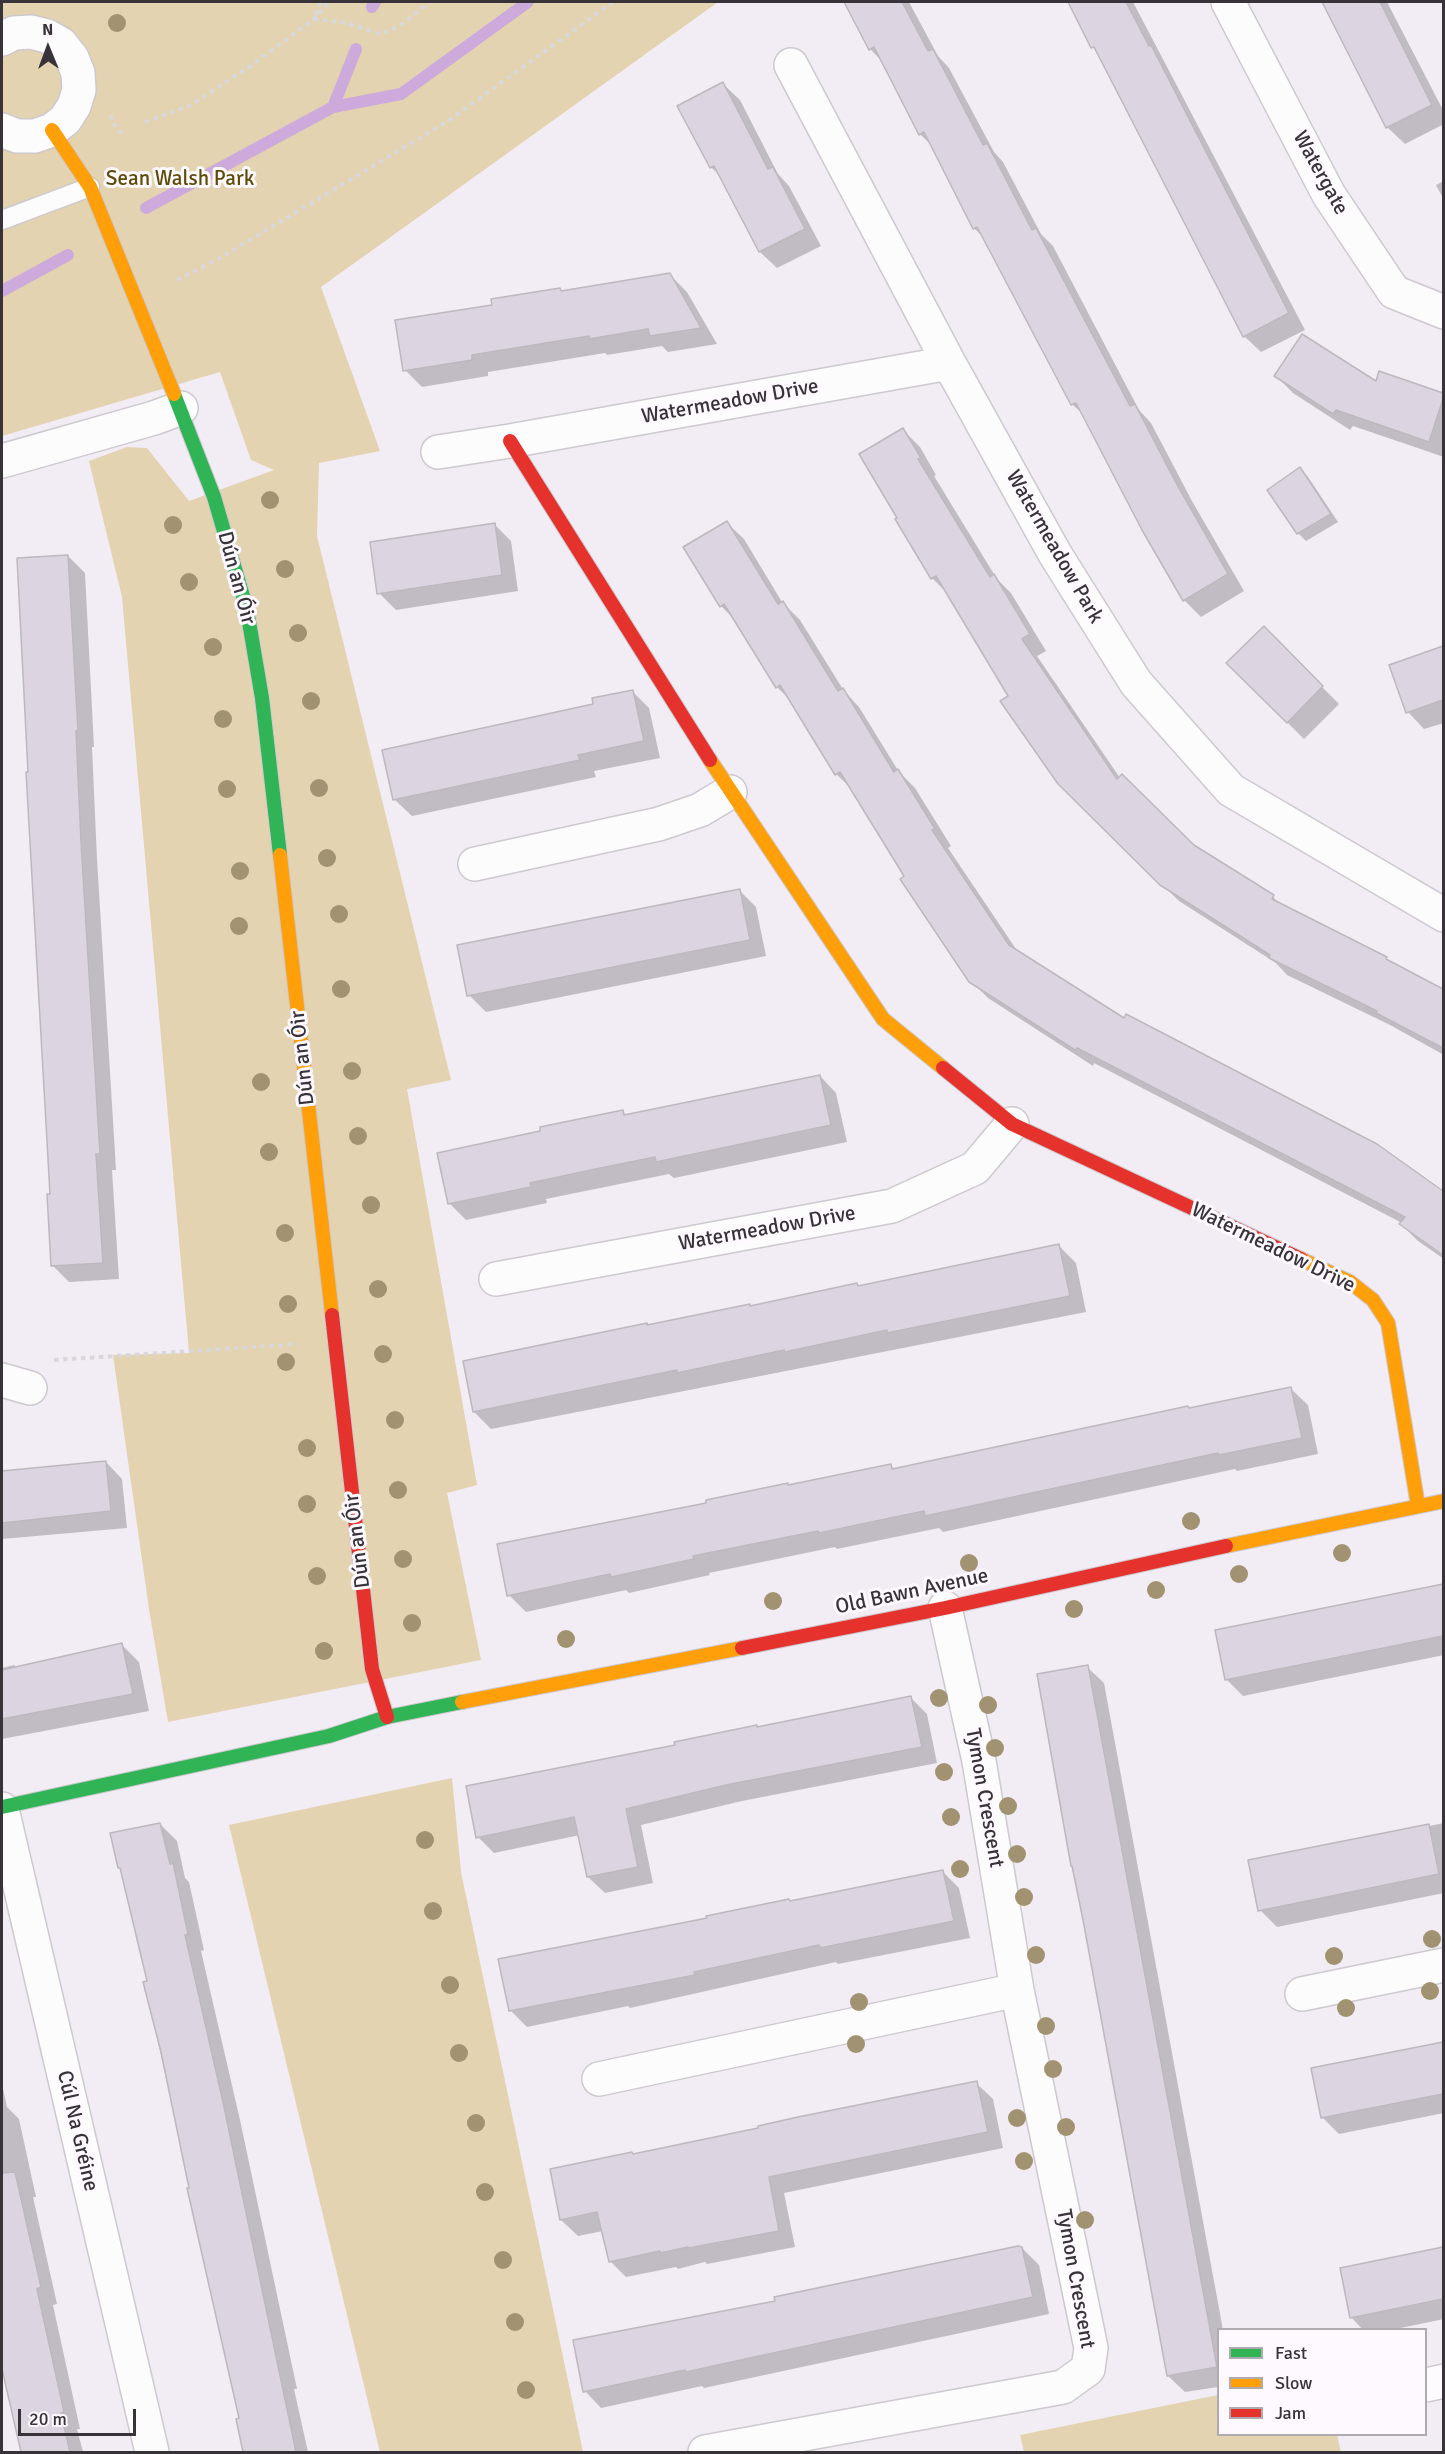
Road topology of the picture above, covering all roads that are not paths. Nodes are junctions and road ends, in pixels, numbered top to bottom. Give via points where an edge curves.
1 (1228, 2) edge
2 (2, 39) edge
3 (791, 65) dead end
4 (2, 130) edge
5 (52, 130) junction
6 (90, 188) junction
7 (2, 220) edge
8 (1443, 312) edge
9 (949, 363) junction
10 (181, 408) junction
11 (510, 441) junction
12 (438, 452) dead end
13 (2, 461) edge
14 (730, 792) junction
15 (475, 864) dead end
16 (1443, 915) edge
17 (1012, 1124) junction
18 (496, 1279) dead end
19 (1443, 1501) edge
20 (1418, 1506) junction
21 (945, 1608) junction
22 (387, 1717) junction
23 (2, 1808) edge
24 (1443, 1965) edge
25 (1017, 1990) junction
26 (1302, 1994) dead end
27 (599, 2079) dead end
28 (1443, 2381) edge
29 (1427, 2385) edge
30 (788, 2445) edge
31 (152, 2452) edge
32 (705, 2452) edge

1 - 8 street, Watergate via 1329,195 1394,292
2 - 5 street via 14,33 39,34 61,44 72,57 79,90 65,120
3 - 9 street, Watermeadow Park
4 - 5 street via 17,136 35,136
5 - 6 street, Dún an Óir
6 - 7 lane
6 - 10 street, Dún an Óir
9 - 11 street, Watermeadow Drive
9 - 16 street, Watermeadow Park via 1055,554 1136,683 1231,790
10 - 13 street
10 - 22 street, Dún an Óir via 214,497 247,610 262,698 372,1670
11 - 12 street, Watermeadow Drive
11 - 14 street, Watermeadow Drive
14 - 15 street via 700,810 659,824
14 - 17 street, Watermeadow Drive via 883,1018
17 - 18 street, Watermeadow Drive via 975,1168 892,1206
17 - 20 street, Watermeadow Drive via 1350,1282 1373,1300 1388,1323
19 - 20 street, Old Bawn Avenue
20 - 21 street, Old Bawn Avenue
21 - 22 street, Old Bawn Avenue
21 - 25 street, Tymon Crescent via 979,1761
22 - 23 street, Cúl Na Gréine via 329,1736
23 - 31 street, Cúl Na Gréine
24 - 26 street
25 - 27 street
25 - 30 street, Tymon Crescent via 1091,2348 1088,2369 1063,2387
28 - 29 street
30 - 32 street, Tymon Crescent

